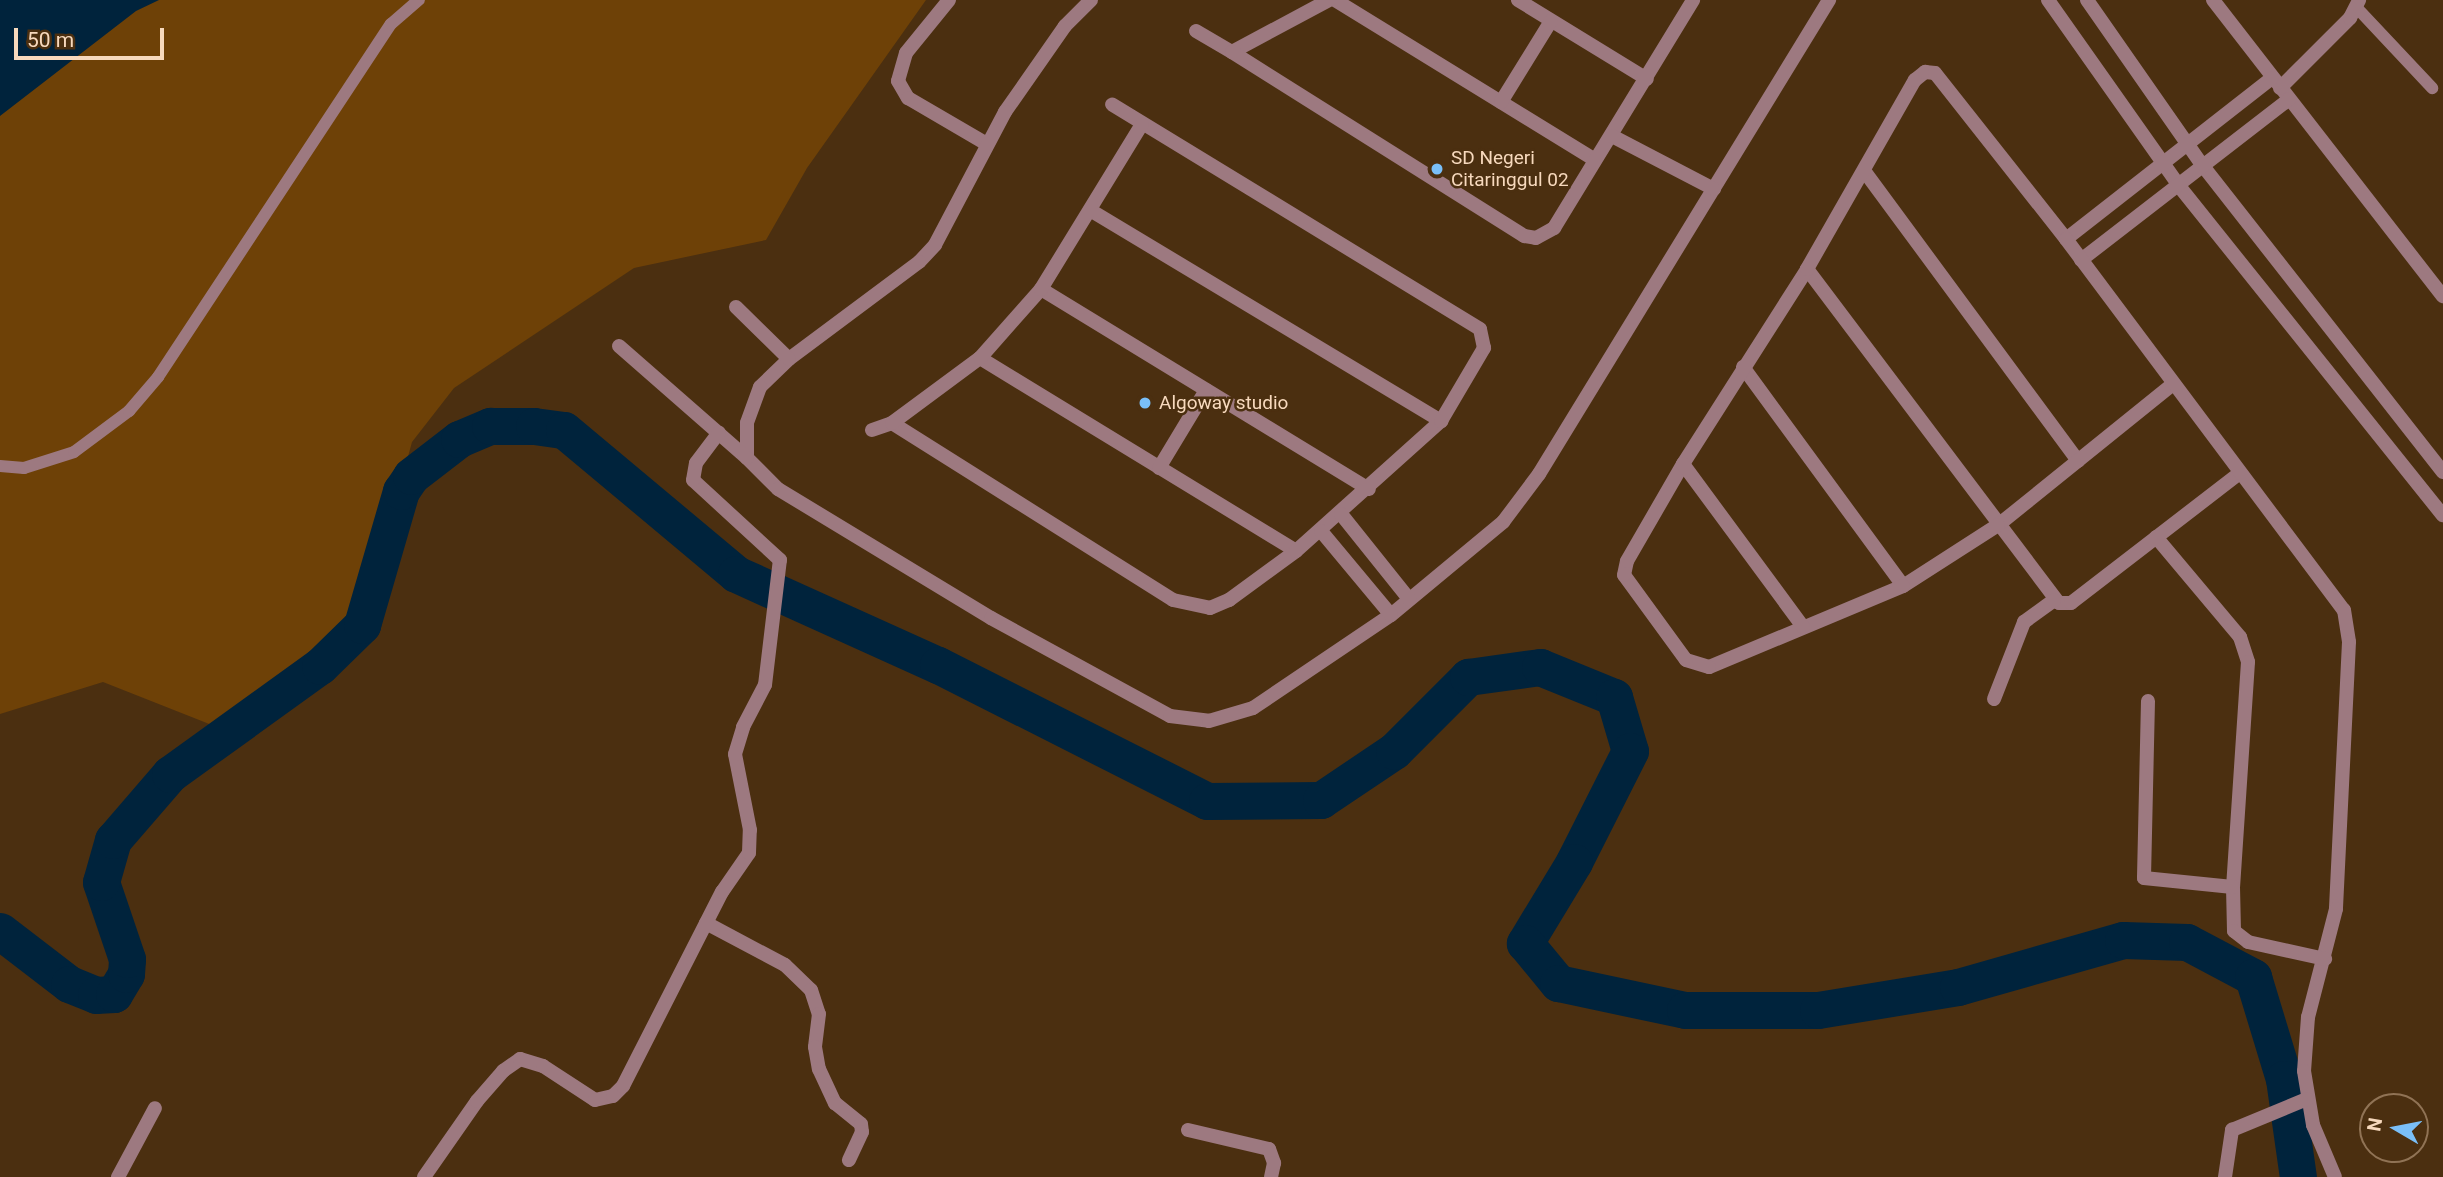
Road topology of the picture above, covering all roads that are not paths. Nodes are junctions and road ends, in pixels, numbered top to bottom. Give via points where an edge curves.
1 (419, 0) edge
2 (949, 0) edge
3 (1091, 0) edge
4 (1329, 0) edge
5 (1335, 0) edge
6 (1518, 0) edge
7 (1693, 0) edge
8 (1829, 0) edge
9 (2048, 0) edge
10 (2087, 0) edge
11 (2213, 0) edge
12 (2358, 4) edge
13 (1551, 20) junction
14 (1196, 31) dead end
15 (1231, 52) junction
16 (1647, 79) junction
17 (2432, 88) dead end
18 (2280, 89) junction
19 (1501, 102) junction
20 (1112, 104) dead end
21 (1142, 124) junction
22 (1612, 136) junction
23 (985, 144) junction
24 (2188, 145) junction
25 (1595, 160) junction
26 (2162, 164) junction
27 (2203, 166) junction
28 (1866, 172) junction
29 (2179, 186) junction
30 (1714, 189) junction
31 (1090, 210) junction
32 (2066, 239) junction
33 (2081, 260) junction
34 (1807, 269) junction
35 (1041, 289) junction
36 (2443, 296) edge
37 (736, 307) dead end
38 (619, 346) dead end
39 (980, 358) junction
40 (789, 359) junction
41 (1743, 368) junction
42 (2173, 384) junction
43 (1206, 390) junction
44 (1441, 421) junction
45 (892, 424) junction
46 (872, 430) dead end
47 (719, 433) junction
48 (747, 458) junction
49 (2078, 461) junction
50 (1683, 464) junction
51 (0, 466) edge
52 (1159, 468) junction
53 (2443, 471) edge
54 (2240, 473) junction
55 (1369, 489) junction
56 (1341, 514) junction
57 (2443, 515) edge
58 (1998, 525) junction
59 (1321, 531) junction
60 (2156, 537) junction
61 (1296, 551) junction
62 (1903, 586) junction
63 (1409, 599) junction
64 (2054, 600) junction
65 (1391, 615) junction
66 (1803, 627) junction
67 (1994, 698) dead end
68 (2148, 701) dead end
69 (2233, 887) junction
70 (706, 923) junction
71 (2325, 958) junction
72 (2301, 1101) junction
73 (155, 1108) dead end
74 (1188, 1130) dead end
75 (849, 1160) dead end
76 (118, 1177) edge
77 (424, 1177) edge
78 (1270, 1177) edge
79 (2225, 1177) edge
80 (2334, 1177) edge

1 - 51 lane via 391,24 158,377 129,411 74,452 24,468
2 - 23 street via 906,53 898,81 908,98
3 - 23 street via 1065,26
4 - 15 street
5 - 19 street
6 - 13 street
7 - 16 street
8 - 30 street
9 - 26 street
10 - 24 street
11 - 18 street
12 - 17 lane
12 - 18 street
13 - 16 street
13 - 19 street
14 - 15 street
15 - 25 street via 1524,236 1536,238 1554,228
16 - 22 street
18 - 24 street
18 - 27 street
18 - 36 street
19 - 25 street
20 - 21 street
21 - 31 street
21 - 44 street via 1480,329 1484,348
22 - 25 street
22 - 30 street
23 - 40 street via 949,225 927,253
24 - 26 street
24 - 27 street
26 - 29 street
26 - 32 street
27 - 29 street
27 - 53 street
28 - 32 street via 1915,80 1925,72 1935,73
28 - 34 street
28 - 49 street
29 - 33 street
29 - 57 street
30 - 63 street via 1519,501 1480,544
31 - 35 street
31 - 44 street
32 - 33 street
33 - 42 street
34 - 41 street
34 - 58 street
35 - 39 street
35 - 43 street
37 - 40 street
38 - 47 street
39 - 45 street
39 - 52 street
40 - 48 street via 770,374 751,405
41 - 50 street
41 - 62 street
42 - 49 street
42 - 54 street
43 - 52 street
43 - 55 street
44 - 55 street
45 - 46 street
45 - 61 street via 1172,600 1193,608 1210,608 1229,600
47 - 48 street
47 - 70 street via 696,463 694,480 780,560 765,685 735,754 750,830 749,853
48 - 65 street via 778,489 991,618 1179,718 1209,722 1253,708
49 - 58 street
50 - 66 street
50 - 66 street via 1627,561 1628,582 1686,660 1700,668
52 - 61 street
54 - 60 street
54 - 71 street via 2338,598 2348,625 2336,909
55 - 56 street
56 - 59 street
56 - 63 street
58 - 62 street
58 - 64 street
59 - 61 street
59 - 65 street
60 - 64 street via 2071,603
60 - 69 street via 2245,649 2248,679
62 - 66 street
63 - 65 street
64 - 67 street via 2024,622
68 - 69 street via 2144,878
69 - 71 street via 2232,920 2239,937
70 - 75 street via 785,965 811,990 818,1014 815,1047 819,1069 835,1103 860,1124 862,1132
70 - 77 street via 623,1086 613,1096 595,1100 543,1066 520,1059 477,1101
71 - 72 street via 2305,1043
72 - 79 street via 2243,1124 2229,1136
72 - 80 street
73 - 76 street
74 - 78 street via 1269,1149 1274,1163

